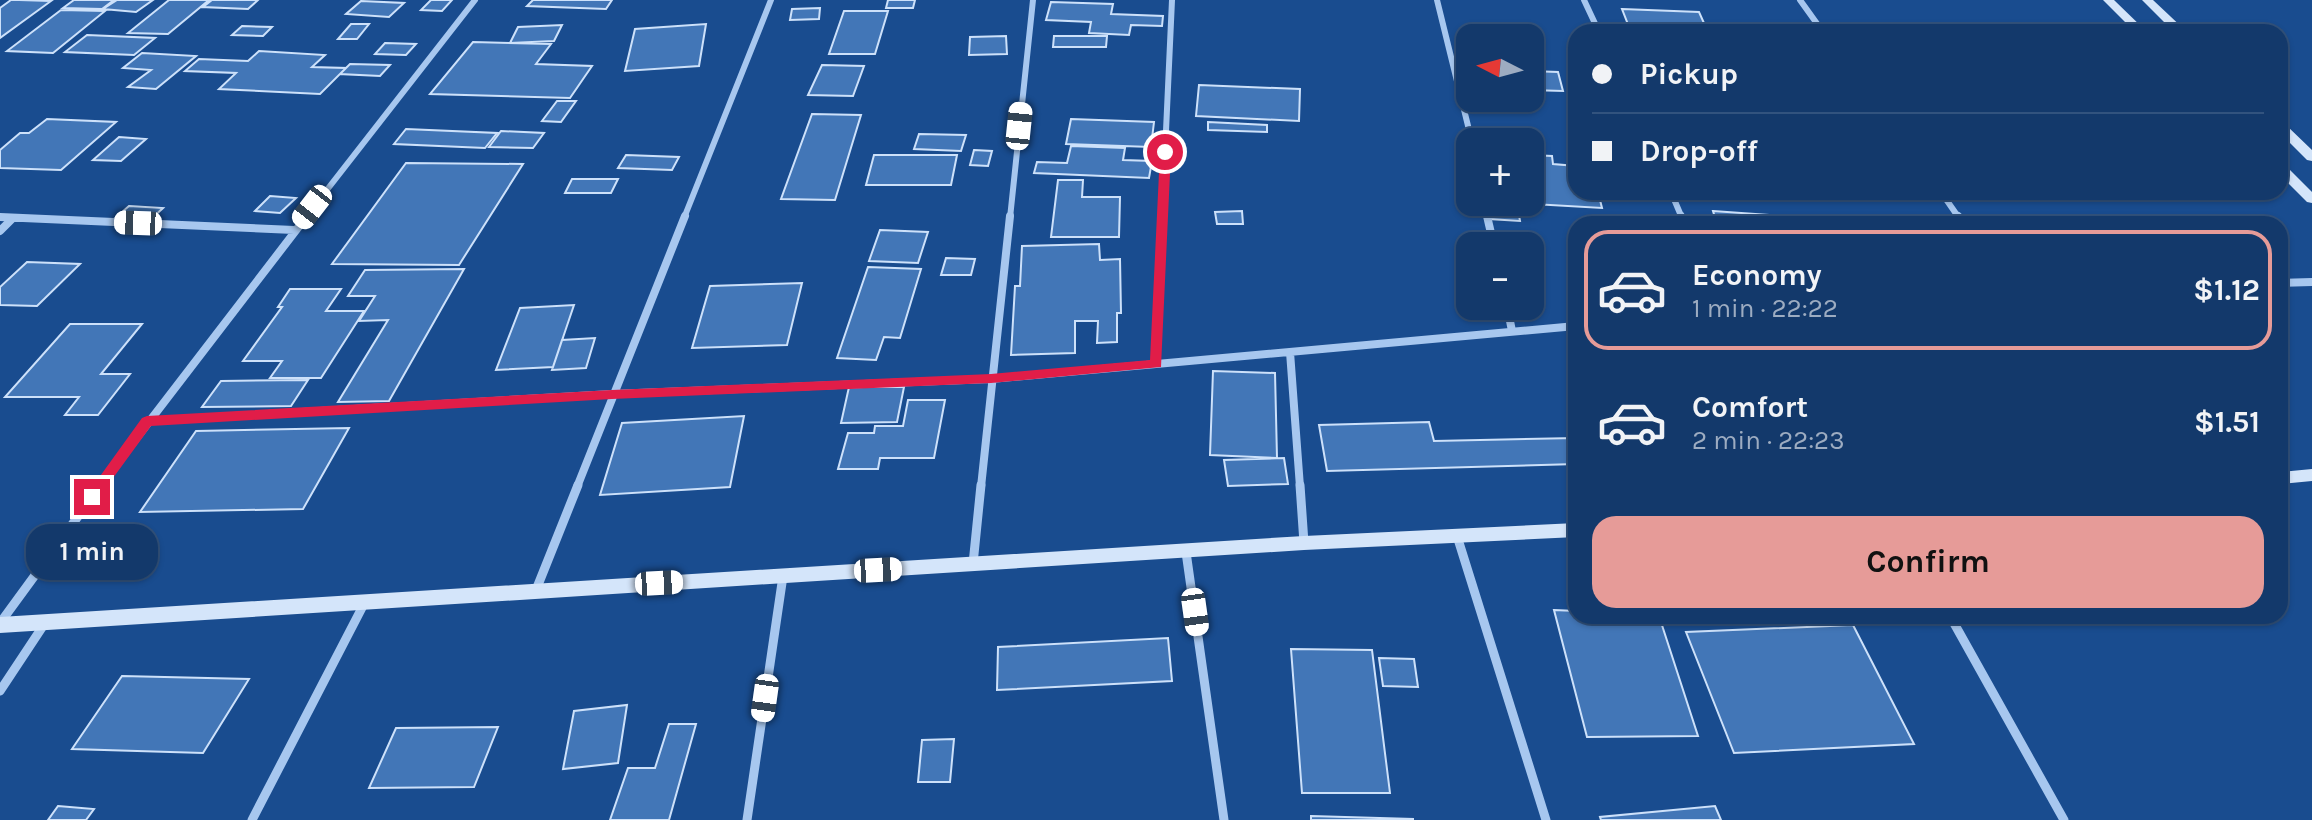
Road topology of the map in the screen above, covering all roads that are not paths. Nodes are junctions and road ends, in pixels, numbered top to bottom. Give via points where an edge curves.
1 (475, 0) edge
2 (771, 0) edge
3 (1033, 0) edge
4 (1172, 0) edge
5 (1437, 0) edge
6 (1584, 0) edge
7 (1800, 0) edge
8 (2108, 0) edge
9 (2147, 0) edge
10 (1595, 24) edge
11 (1817, 24) edge
12 (2133, 24) edge
13 (2172, 24) edge
14 (1469, 128) edge
15 (2288, 134) edge
16 (2312, 157) edge
17 (2288, 176) edge
18 (2312, 199) edge
19 (0, 217) edge
20 (13, 218) junction
21 (294, 230) junction
22 (0, 231) edge
23 (2312, 282) edge
24 (2288, 283) edge
25 (1510, 320) edge
26 (1568, 327) edge
27 (1512, 331) junction
28 (1290, 352) junction
29 (1156, 364) junction
30 (991, 379) junction
31 (612, 394) junction
32 (147, 421) junction
33 (2312, 475) edge
34 (2288, 477) edge
35 (1568, 530) edge
36 (1457, 536) junction
37 (1304, 543) junction
38 (1186, 552) junction
39 (973, 564) junction
40 (783, 576) junction
41 (536, 590) junction
42 (366, 600) junction
43 (46, 622) junction
44 (0, 624) edge
45 (1954, 624) edge
46 (0, 691) edge
47 (252, 820) edge
48 (747, 820) edge
49 (1224, 820) edge
50 (1546, 820) edge
51 (2064, 820) edge

1 - 21 street
2 - 31 street
3 - 30 street
4 - 29 street
5 - 14 street
6 - 10 street
7 - 11 street
8 - 12 main road
9 - 13 main road
15 - 16 main road
17 - 18 main road
19 - 20 street
20 - 21 street
20 - 22 street
21 - 32 street
23 - 24 street
25 - 27 street
26 - 27 street
27 - 28 street
28 - 29 street
28 - 37 street
29 - 30 street
30 - 31 street
30 - 39 street
31 - 32 street
31 - 41 street
32 - 44 street
33 - 34 main road
35 - 36 main road
36 - 37 main road
36 - 50 street
37 - 38 main road
38 - 39 main road
38 - 49 street
39 - 40 main road
40 - 41 main road
40 - 48 street
41 - 42 main road
42 - 43 main road
42 - 47 street
43 - 44 main road
43 - 46 street
45 - 51 street

